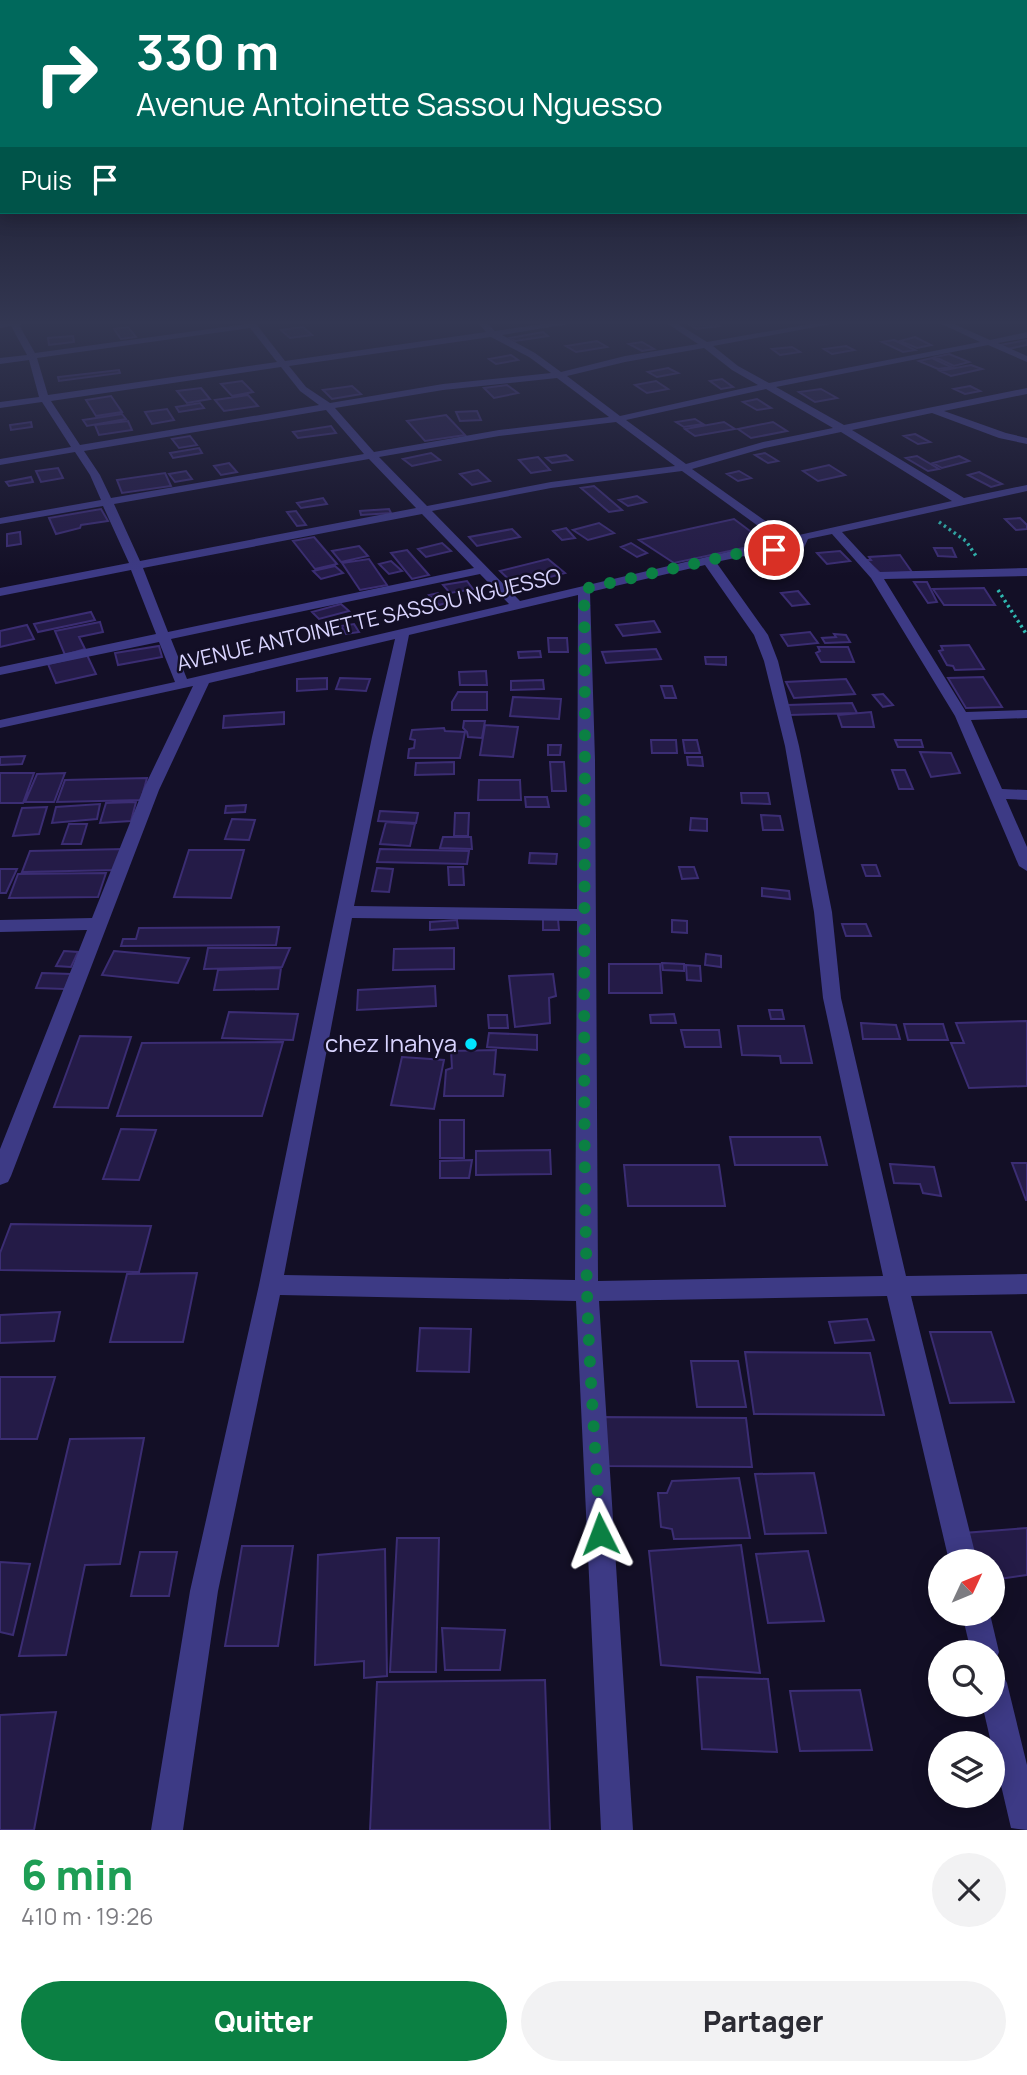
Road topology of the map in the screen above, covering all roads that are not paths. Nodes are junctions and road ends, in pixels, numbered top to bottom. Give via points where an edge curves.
1 (49, 405) edge
2 (326, 405) edge
3 (344, 405) edge
4 (601, 405) edge
5 (674, 405) edge
6 (801, 405) edge
7 (955, 405) edge
8 (330, 408) junction
9 (932, 410) junction
10 (619, 419) junction
11 (843, 429) junction
12 (1027, 441) edge
13 (80, 449) junction
14 (372, 456) junction
15 (0, 462) edge
16 (684, 468) junction
17 (1027, 488) edge
18 (106, 502) junction
19 (962, 502) junction
20 (427, 510) junction
21 (0, 521) edge
22 (834, 530) junction
23 (798, 549) junction
24 (708, 560) junction
25 (136, 566) junction
26 (484, 570) junction
27 (1027, 572) edge
28 (876, 576) junction
29 (584, 589) junction
30 (0, 592) edge
31 (517, 605) junction
32 (403, 632) junction
33 (164, 637) junction
34 (0, 671) edge
35 (203, 680) junction
36 (183, 683) junction
37 (1027, 714) edge
38 (962, 716) junction
39 (0, 724) edge
40 (996, 794) junction
41 (1027, 796) edge
42 (1027, 866) edge
43 (344, 912) junction
44 (586, 915) junction
45 (99, 924) junction
46 (0, 926) edge
47 (0, 1176) edge
48 (1027, 1284) edge
49 (271, 1285) junction
50 (897, 1288) junction
51 (587, 1291) junction
52 (960, 1549) edge
53 (1000, 1717) edge
54 (1027, 1828) edge
55 (167, 1830) edge
56 (617, 1830) edge

1 - 13 street
2 - 8 street
3 - 8 street
4 - 10 street
5 - 10 street
6 - 11 street
7 - 9 street
8 - 13 street
8 - 14 street
9 - 11 street
9 - 12 street
10 - 14 street via 499,433
10 - 16 street
11 - 16 street via 763,445
11 - 19 street
13 - 15 street
13 - 18 street
14 - 18 street
14 - 20 street
16 - 20 street via 551,485
16 - 23 street
17 - 19 street
18 - 21 street
18 - 25 street
19 - 22 street
20 - 25 street
20 - 26 street
22 - 23 street via 803,537
22 - 28 street
23 - 24 street, AVENUE ANTOINETTE SASSOU NGUESSO via 749,551
24 - 29 street, AVENUE ANTOINETTE SASSOU NGUESSO
24 - 50 street via 761,635 771,661 820,899 832,998
25 - 30 street
25 - 33 street
26 - 31 street
26 - 33 street
27 - 28 street
28 - 38 street
29 - 31 street, AVENUE ANTOINETTE SASSOU NGUESSO
29 - 44 street
31 - 32 street, AVENUE ANTOINETTE SASSOU NGUESSO
32 - 35 street, AVENUE ANTOINETTE SASSOU NGUESSO
32 - 43 street
33 - 34 street
33 - 36 street
35 - 36 street, AVENUE ANTOINETTE SASSOU NGUESSO
35 - 45 street via 151,790
36 - 39 street, AVENUE ANTOINETTE SASSOU NGUESSO
37 - 38 street
38 - 40 street
40 - 41 street
40 - 42 street
43 - 44 street
43 - 49 street
44 - 51 street
45 - 46 street
45 - 47 street
48 - 50 street
49 - 51 street
49 - 55 street via 204,1591
50 - 51 street
50 - 52 street
51 - 56 street
53 - 54 street

